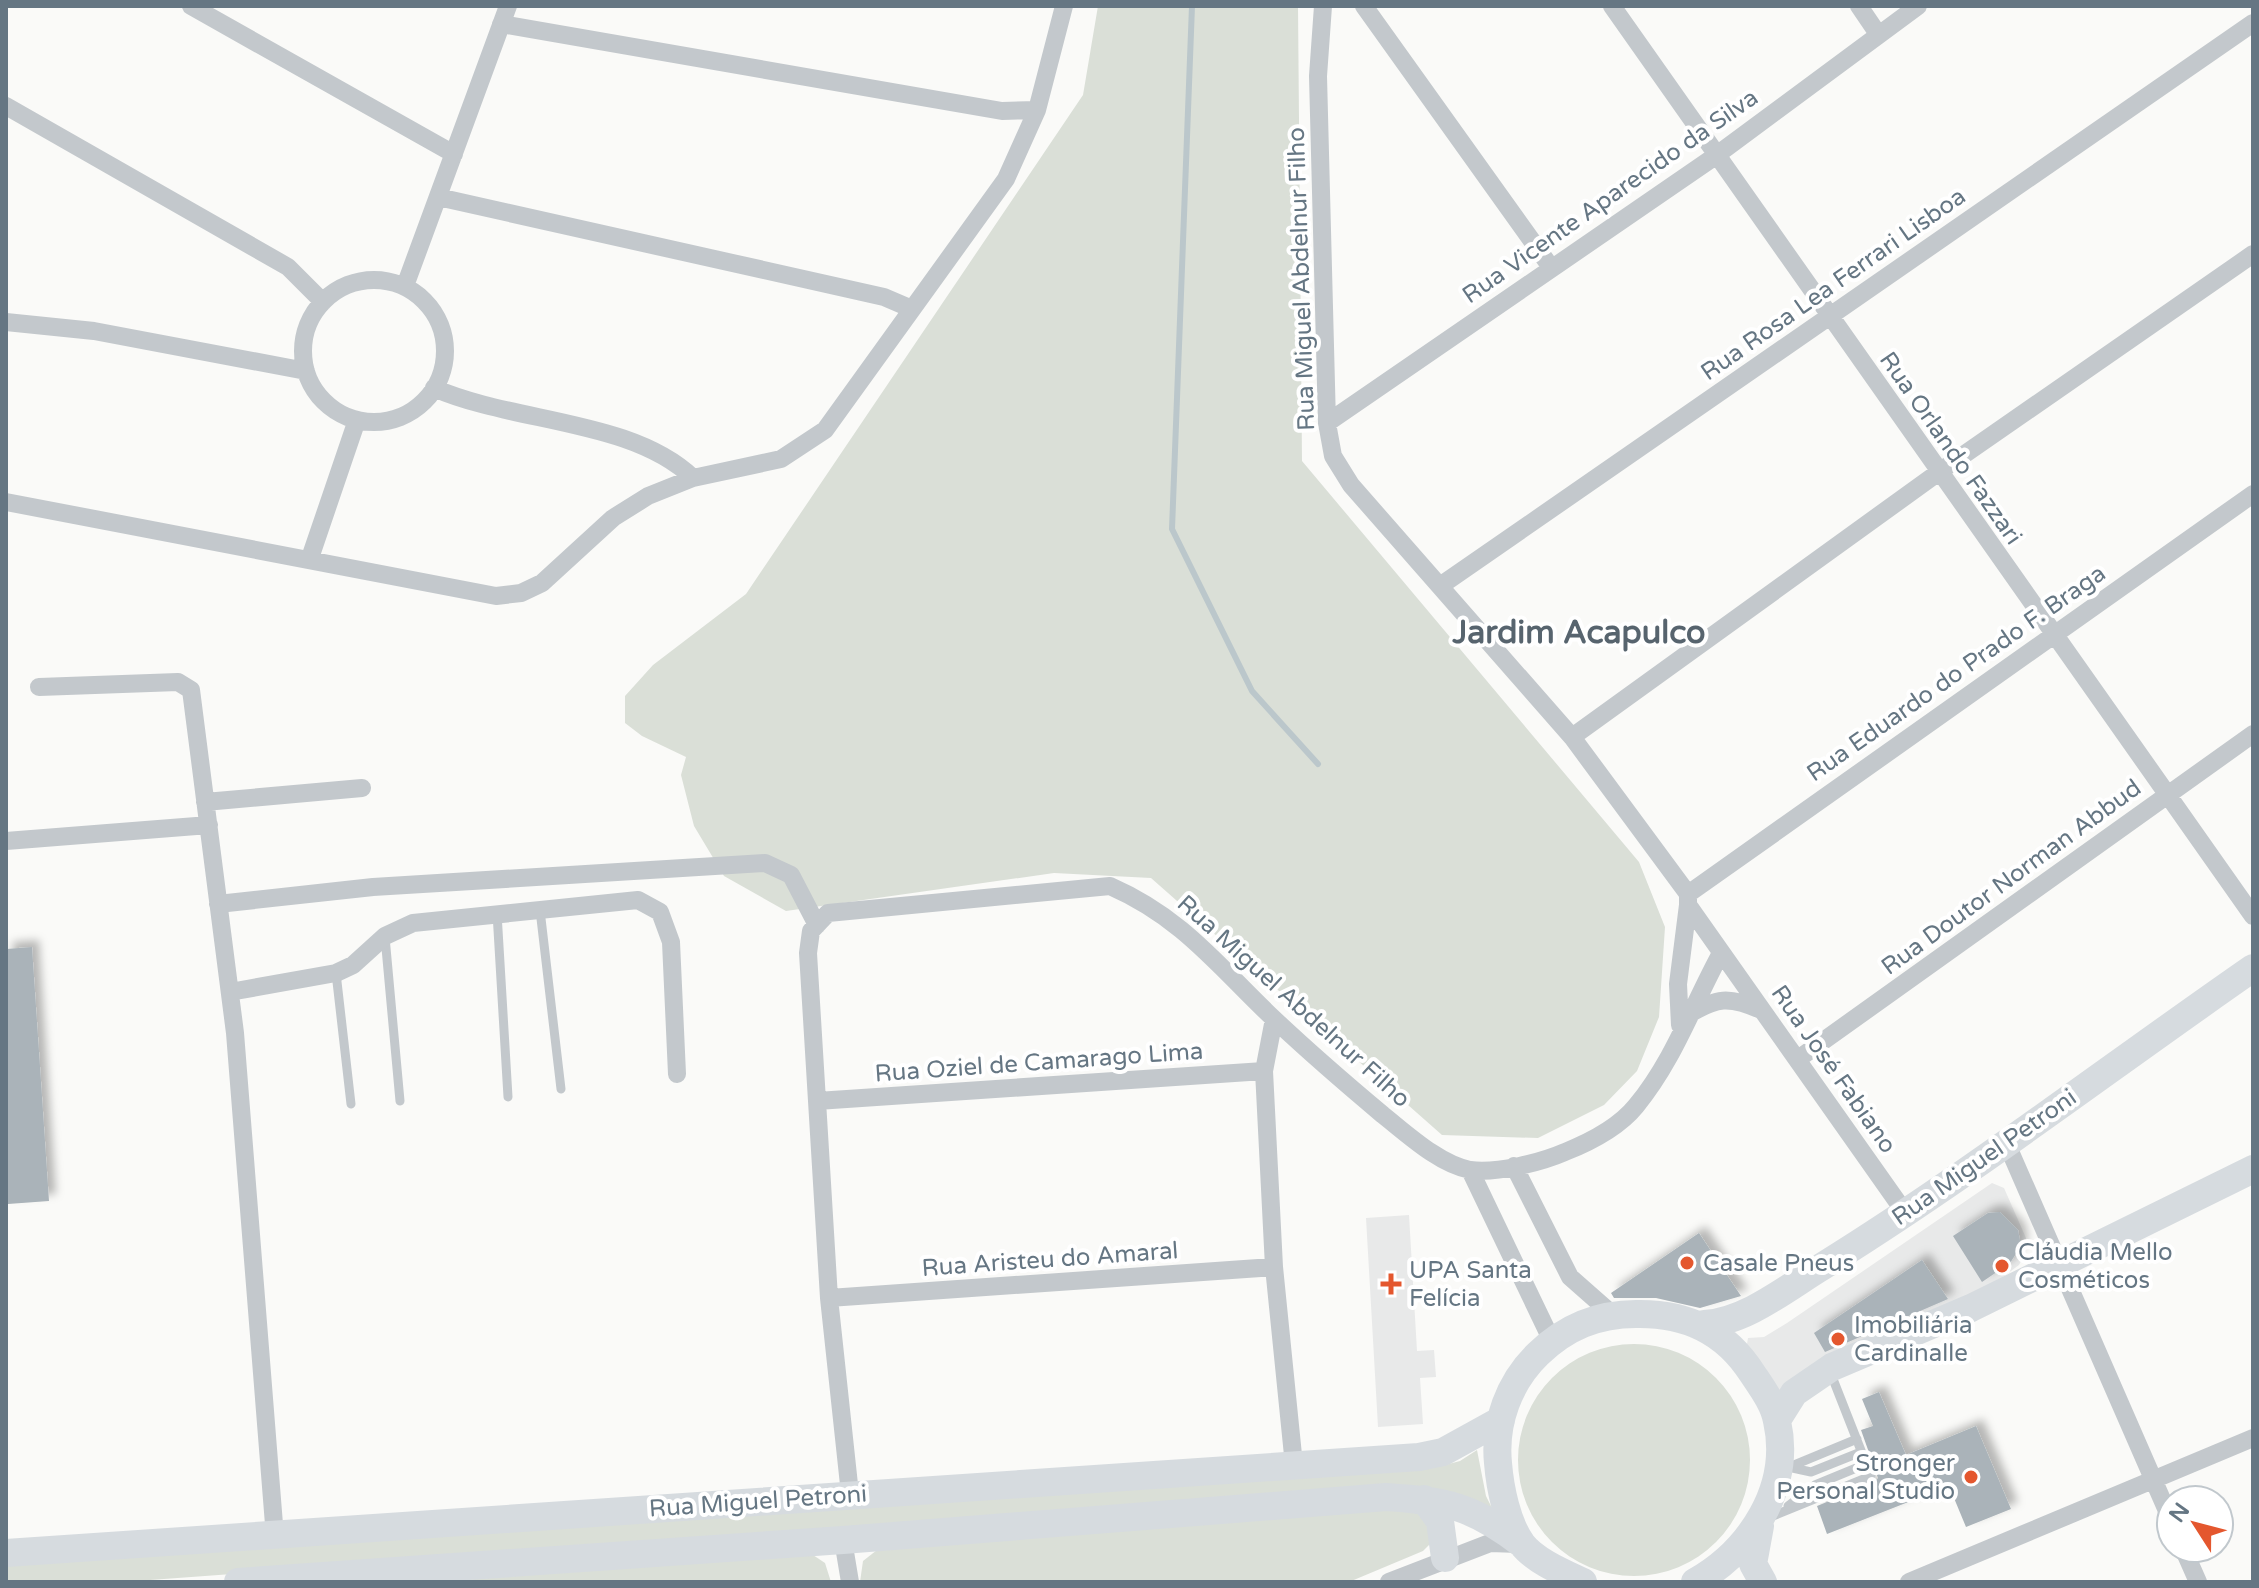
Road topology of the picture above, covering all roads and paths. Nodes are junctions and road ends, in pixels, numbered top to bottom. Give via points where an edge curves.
1 (191, 6) edge
2 (508, 6) edge
3 (1064, 6) edge
4 (1323, 6) edge
5 (1364, 6) edge
6 (1612, 6) edge
7 (1859, 6) edge
8 (1918, 6) edge
9 (2253, 23) edge
10 (501, 24) junction
11 (1878, 34) junction
12 (6, 106) edge
13 (1037, 110) junction
14 (454, 154) junction
15 (1714, 157) junction
16 (438, 197) junction
17 (2253, 254) edge
18 (1550, 266) junction
19 (405, 286) junction
20 (323, 302) junction
21 (912, 309) junction
22 (1828, 315) junction
23 (6, 322) edge
24 (306, 371) junction
25 (434, 388) junction
26 (357, 420) junction
27 (1327, 423) junction
28 (1939, 472) junction
29 (693, 478) junction
30 (2253, 494) edge
31 (6, 502) edge
32 (310, 558) junction
33 (1440, 586) junction
34 (2053, 633) junction
35 (39, 687) dead end
36 (2253, 734) edge
37 (1572, 737) junction
38 (362, 788) dead end
39 (2168, 794) junction
40 (205, 802) junction
41 (209, 825) junction
42 (6, 841) edge
43 (1688, 899) junction
44 (218, 904) junction
45 (539, 909) junction
46 (497, 913) junction
47 (2253, 916) edge
48 (817, 925) junction
49 (385, 936) junction
50 (1721, 953) junction
51 (2253, 968) edge
52 (336, 973) junction
53 (230, 992) junction
54 (1763, 1011) junction
55 (1686, 1016) junction
56 (1274, 1019) junction
57 (1680, 1035) junction
58 (1798, 1059) junction
59 (1264, 1071) junction
60 (677, 1074) dead end
61 (561, 1089) dead end
62 (508, 1097) dead end
63 (400, 1101) dead end
64 (817, 1101) junction
65 (351, 1104) dead end
66 (2006, 1142) junction
67 (1514, 1166) junction
68 (2253, 1169) edge
69 (1470, 1170) junction
70 (1906, 1214) junction
71 (2061, 1262) junction
72 (1274, 1267) junction
73 (829, 1298) junction
74 (1612, 1314) junction
75 (1704, 1324) junction
76 (1552, 1341) junction
77 (1829, 1369) junction
78 (1501, 1420) junction
79 (1777, 1420) junction
80 (2253, 1438) edge
81 (1857, 1439) junction
82 (1861, 1452) junction
83 (1294, 1465) junction
84 (1782, 1469) junction
85 (2154, 1481) junction
86 (2155, 1484) edge
87 (850, 1494) junction
88 (1424, 1499) junction
89 (1770, 1517) junction
90 (275, 1537) junction
91 (843, 1540) junction
92 (1522, 1544) junction
93 (6, 1553) edge
94 (1445, 1558) junction
95 (381, 1576) edge
96 (238, 1582) edge
97 (850, 1582) edge
98 (1389, 1582) edge
99 (1583, 1582) edge
100 (1696, 1582) edge
101 (1763, 1582) edge
102 (1909, 1582) edge

1 - 14 street
2 - 10 street
3 - 13 street
4 - 27 street, Rua Miguel Abdelnur Filho via 1318,76
5 - 18 street
6 - 15 street, Rua Orlando Fazzari
7 - 11 street
8 - 11 street, Rua Vicente Aparecido da Silva
9 - 22 street, Rua Rosa Lea Ferrari Lisboa
10 - 13 street via 1002,111
10 - 14 street
11 - 15 street, Rua Vicente Aparecido da Silva
12 - 20 street via 288,267
13 - 21 street via 1006,179
14 - 16 street
15 - 18 street, Rua Vicente Aparecido da Silva
15 - 22 street, Rua Orlando Fazzari
16 - 19 street
16 - 21 street via 884,297
17 - 28 street
18 - 27 street, Rua Vicente Aparecido da Silva
19 - 20 street via 362,281
19 - 25 street via 429,305 442,331 444,360
20 - 24 street via 307,327
21 - 29 street via 812,441 762,466
22 - 28 street, Rua Orlando Fazzari
22 - 33 street, Rua Rosa Lea Ferrari Lisboa
23 - 24 street via 94,331
24 - 26 street via 330,407
25 - 26 street via 401,417
25 - 29 street via 468,403 640,443
26 - 32 street
27 - 33 street, Rua Miguel Abdelnur Filho via 1333,456 1351,485
28 - 34 street, Rua Orlando Fazzari
28 - 37 street
29 - 32 street via 630,506 550,577 521,593 496,596
30 - 34 street, Rua Eduardo do Prado F. Braga
31 - 32 street
33 - 37 street, Rua Miguel Abdelnur Filho
34 - 39 street, Rua Orlando Fazzari
34 - 43 street, Rua Eduardo do Prado F. Braga
35 - 40 street via 186,685 191,690
36 - 39 street, Rua Doutor Norman Abbud
37 - 43 street, Rua Miguel Abdelnur Filho
38 - 40 street
39 - 47 street, Rua Orlando Fazzari
39 - 58 street, Rua Doutor Norman Abbud
40 - 41 street
41 - 42 street
41 - 44 street
43 - 50 street, Rua Miguel Abdelnur Filho
43 - 57 street via 1678,984
44 - 48 street via 373,887 765,863 791,875
44 - 53 street
45 - 46 street
45 - 60 street via 638,900 660,912 671,942
45 - 61 lane
46 - 49 street via 413,923
46 - 62 lane
48 - 56 street, Rua Miguel Abdelnur Filho via 828,913 1110,886 1177,923
48 - 64 street via 808,953
49 - 52 street
49 - 63 lane
50 - 54 street, Rua José Fabiano
50 - 55 street
51 - 66 main road, Rua Miguel Petroni
52 - 53 street
52 - 65 lane
53 - 90 street
54 - 55 street via 1736,999
54 - 58 street, Rua José Fabiano
55 - 57 street
56 - 59 street
56 - 69 street, Rua Miguel Abdelnur Filho via 1403,1131
57 - 67 street via 1663,1071 1633,1109 1590,1141 1548,1160
58 - 70 street, Rua José Fabiano
59 - 64 street, Rua Oziel de Camarago Lima
59 - 72 street
64 - 73 street
66 - 70 main road, Rua Miguel Petroni
66 - 71 street
67 - 69 street
67 - 74 street via 1570,1277
68 - 71 main road
69 - 76 street
70 - 75 main road, Rua Miguel Petroni via 1758,1305
71 - 77 main road via 1971,1308
71 - 85 street
72 - 73 street, Rua Aristeu do Amaral
72 - 83 street
73 - 87 street
74 - 75 main road via 1660,1313
74 - 76 main road via 1580,1324
75 - 79 main road via 1741,1357
76 - 78 main road via 1525,1367
77 - 79 main road via 1794,1393
77 - 81 lane
78 - 83 main road, Rua Miguel Petroni via 1443,1452
78 - 92 main road via 1500,1489
79 - 84 main road
80 - 85 street
81 - 82 lane
81 - 84 lane
82 - 84 lane via 1811,1472
82 - 89 lane via 1871,1476
83 - 87 main road, Rua Miguel Petroni
84 - 89 main road
85 - 86 street
85 - 102 street
87 - 90 main road, Rua Miguel Petroni
88 - 91 main road, Rua Miguel Petroni via 1386,1497
88 - 92 main road, Rua Miguel Petroni via 1488,1518
88 - 94 main road via 1440,1521
89 - 100 main road via 1733,1556
89 - 101 main road via 1753,1564
90 - 93 main road, Rua Miguel Petroni
91 - 95 main road, Rua Miguel Petroni
91 - 97 street
92 - 94 street via 1490,1543
92 - 99 main road, Rua Miguel Petroni via 1559,1572
94 - 98 street
95 - 96 main road, Rua Miguel Petroni

